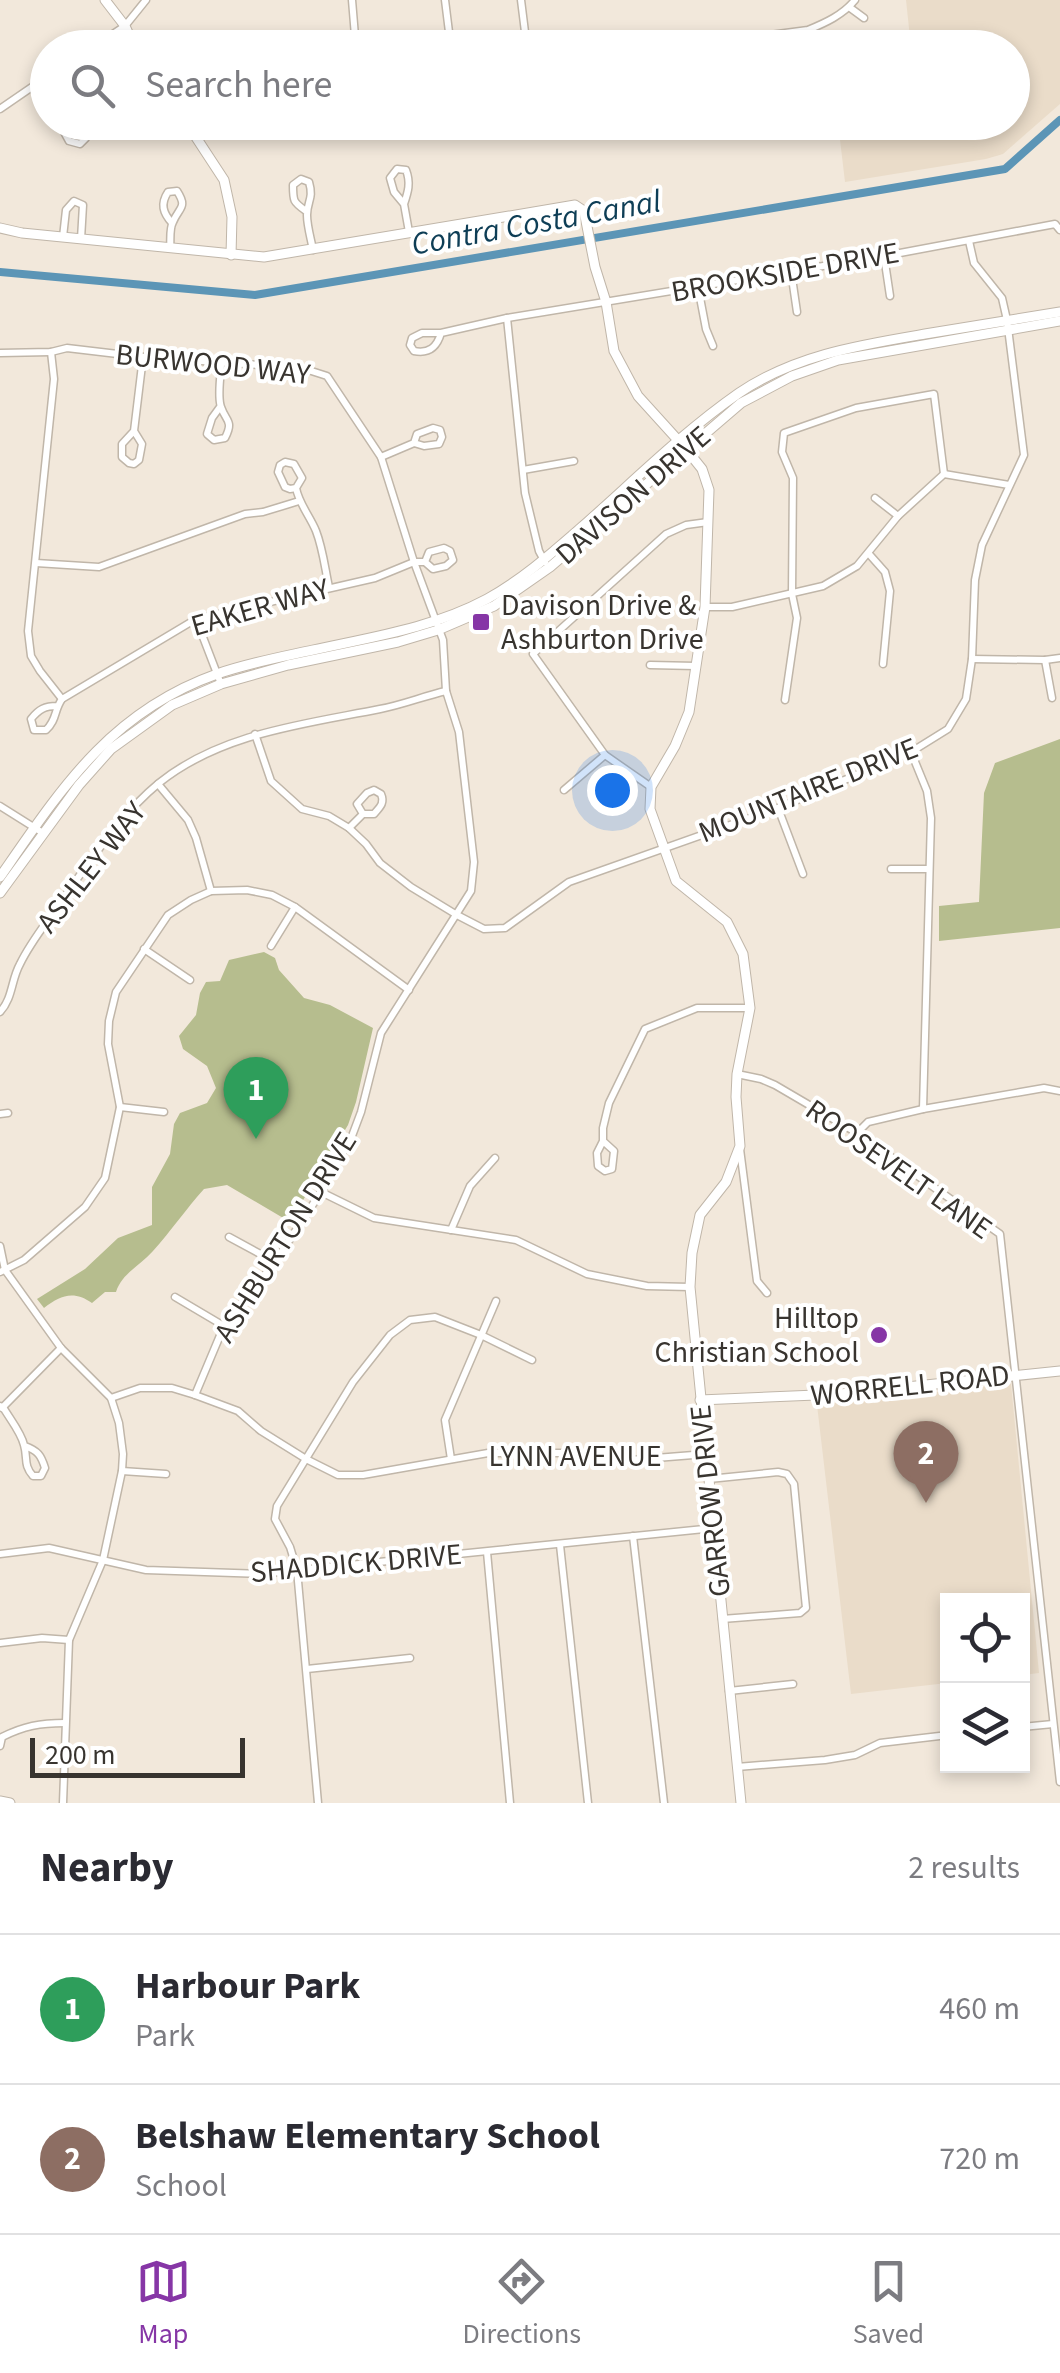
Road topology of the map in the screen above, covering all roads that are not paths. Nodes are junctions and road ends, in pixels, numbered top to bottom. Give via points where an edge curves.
1 (105, 0) edge
2 (146, 0) edge
3 (352, 0) edge
4 (445, 0) edge
5 (522, 0) edge
6 (852, 4) edge
7 (864, 18) dead end
8 (125, 26) junction
9 (119, 30) edge
10 (127, 30) edge
11 (354, 30) edge
12 (449, 30) edge
13 (525, 30) edge
14 (808, 30) edge
15 (30, 88) edge
16 (0, 109) edge
17 (198, 140) edge
18 (404, 204) junction
19 (306, 211) junction
20 (172, 223) junction
21 (0, 228) edge
22 (1060, 230) edge
23 (409, 232) junction
24 (63, 237) junction
25 (81, 239) junction
26 (969, 241) junction
27 (170, 248) junction
28 (313, 250) junction
29 (231, 254) junction
30 (884, 256) junction
31 (791, 271) junction
32 (698, 287) junction
33 (890, 296) dead end
34 (606, 302) junction
35 (797, 312) dead end
36 (1060, 312) edge
37 (506, 318) junction
38 (1060, 321) edge
39 (1008, 325) junction
40 (441, 333) junction
41 (713, 346) dead end
42 (52, 352) junction
43 (0, 353) edge
44 (143, 357) junction
45 (221, 364) junction
46 (220, 407) junction
47 (134, 431) junction
48 (414, 443) dead end
49 (682, 445) junction
50 (381, 458) junction
51 (574, 461) dead end
52 (522, 470) junction
53 (944, 474) junction
54 (1009, 485) junction
55 (296, 488) dead end
56 (875, 498) dead end
57 (299, 501) junction
58 (898, 516) junction
59 (708, 522) junction
60 (869, 554) junction
61 (414, 562) junction
62 (425, 562) dead end
63 (36, 563) junction
64 (547, 564) junction
65 (329, 587) junction
66 (792, 594) junction
67 (705, 607) junction
68 (196, 619) junction
69 (437, 626) junction
70 (1060, 658) edge
71 (972, 660) junction
72 (1045, 660) junction
73 (883, 664) dead end
74 (650, 665) dead end
75 (696, 666) junction
76 (219, 679) junction
77 (446, 691) junction
78 (1052, 698) dead end
79 (785, 700) dead end
80 (60, 702) junction
81 (255, 734) junction
82 (912, 752) junction
83 (605, 755) junction
84 (158, 784) junction
85 (651, 787) junction
86 (564, 790) dead end
87 (0, 806) edge
88 (778, 808) junction
89 (363, 814) dead end
90 (348, 828) junction
91 (38, 831) junction
92 (662, 848) junction
93 (892, 869) dead end
94 (929, 870) junction
95 (803, 874) dead end
96 (0, 877) edge
97 (211, 891) junction
98 (0, 893) edge
99 (296, 907) junction
100 (457, 915) junction
101 (272, 946) dead end
102 (144, 949) junction
103 (190, 980) dead end
104 (409, 990) junction
105 (750, 1008) junction
106 (0, 1012) edge
107 (737, 1074) junction
108 (1060, 1090) edge
109 (120, 1107) junction
110 (924, 1109) junction
111 (164, 1112) dead end
112 (856, 1133) junction
113 (603, 1141) dead end
114 (740, 1146) junction
115 (494, 1158) dead end
116 (321, 1192) junction
117 (451, 1230) junction
118 (228, 1237) dead end
119 (0, 1246) edge
120 (275, 1262) junction
121 (3, 1271) edge
122 (690, 1287) junction
123 (767, 1293) dead end
124 (176, 1298) dead end
125 (496, 1301) dead end
126 (224, 1326) junction
127 (481, 1334) junction
128 (61, 1348) junction
129 (532, 1360) dead end
130 (1060, 1371) edge
131 (1016, 1374) junction
132 (195, 1394) junction
133 (111, 1398) junction
134 (700, 1400) junction
135 (1, 1408) edge
136 (25, 1446) junction
137 (706, 1454) junction
138 (451, 1459) junction
139 (306, 1460) junction
140 (122, 1471) junction
141 (166, 1474) dead end
142 (708, 1480) junction
143 (714, 1528) junction
144 (633, 1536) junction
145 (560, 1544) junction
146 (488, 1552) junction
147 (0, 1554) edge
148 (103, 1560) junction
149 (296, 1570) junction
150 (722, 1619) junction
151 (69, 1640) junction
152 (0, 1644) edge
153 (410, 1658) dead end
154 (307, 1669) junction
155 (793, 1684) dead end
156 (728, 1691) junction
157 (64, 1724) junction
158 (1053, 1724) junction
159 (1030, 1726) edge
160 (940, 1735) edge
161 (1, 1740) edge
162 (736, 1768) junction
163 (1060, 1782) edge
164 (0, 1802) edge
165 (10, 1803) edge
166 (63, 1803) edge
167 (318, 1803) edge
168 (510, 1803) edge
169 (588, 1803) edge
170 (664, 1803) edge
171 (740, 1803) edge

1 - 8 street
2 - 8 street
3 - 11 street
4 - 12 street
5 - 13 street
6 - 7 street
6 - 14 street
8 - 9 street
8 - 10 street
15 - 16 street
17 - 29 street via 224,180
18 - 18 street via 410,179 396,169 390,178
18 - 23 street
19 - 19 street via 312,190 301,179 292,184 293,197
19 - 28 street
20 - 20 street via 182,210 177,191 163,200
20 - 27 street
21 - 24 street
22 - 26 street, BROOKSIDE DRIVE via 1056,224
23 - 28 street
23 - 34 street via 575,206 589,226
24 - 25 street
24 - 25 street via 66,210 74,201 83,205
25 - 27 street
26 - 30 street, BROOKSIDE DRIVE
26 - 39 street, MOUNTAIRE DRIVE via 974,263 1002,298
27 - 29 street
28 - 29 street
30 - 31 street, BROOKSIDE DRIVE
30 - 33 street
31 - 32 street, BROOKSIDE DRIVE
31 - 35 street
32 - 34 street, BROOKSIDE DRIVE
32 - 41 street
34 - 37 street, BROOKSIDE DRIVE
34 - 49 street via 614,351 638,396
36 - 39 street, DAVISON DRIVE
37 - 40 street, BROOKSIDE DRIVE
37 - 52 street
38 - 39 street, DAVISON DRIVE
39 - 49 street, DAVISON DRIVE via 820,365 740,403
39 - 54 street, MOUNTAIRE DRIVE via 1024,455
40 - 40 street, BROOKSIDE DRIVE via 422,333 410,345 422,352 438,345
42 - 43 street, BURWOOD WAY
42 - 44 street, BURWOOD WAY
42 - 63 street
44 - 45 street, BURWOOD WAY
44 - 47 street
45 - 46 street
45 - 50 street, BURWOOD WAY via 302,368 327,376
46 - 46 street via 207,434 214,440 229,431
47 - 47 street via 122,444 128,464 141,456
48 - 50 street
49 - 59 street via 709,490
49 - 64 street, DAVISON DRIVE
50 - 61 street, BURWOOD WAY
51 - 52 street
52 - 64 street
53 - 54 street
53 - 58 street
53 - 66 street via 934,394 856,408 784,433 782,452 792,478
54 - 71 street, MOUNTAIRE DRIVE via 982,544
55 - 57 street
56 - 58 street
57 - 63 street via 100,567
57 - 65 street via 318,535
58 - 60 street
59 - 67 street
59 - 83 street via 666,534 533,654
60 - 66 street via 822,586
60 - 73 street via 890,591
61 - 62 street
61 - 65 street, EAKER WAY
61 - 69 street, BURWOOD WAY
63 - 80 street via 31,656
64 - 69 street, DAVISON DRIVE
65 - 68 street, EAKER WAY
66 - 67 street
66 - 79 street via 797,618
67 - 75 street
68 - 76 street
68 - 80 street, EAKER WAY
69 - 76 street, DAVISON DRIVE via 284,656
69 - 77 street, ASHBURTON DRIVE
70 - 72 street
71 - 72 street
71 - 82 street, MOUNTAIRE DRIVE via 966,699 948,729
72 - 78 street
74 - 75 street
75 - 85 street via 689,712
76 - 91 street, DAVISON DRIVE via 171,694 114,734 80,767
77 - 81 street, ASHLEY WAY
77 - 100 street, ASHBURTON DRIVE via 459,732 474,862 471,891
80 - 80 street, EAKER WAY via 38,710 34,730 53,724
81 - 84 street, ASHLEY WAY
81 - 90 street, MOUNTAIRE DRIVE via 271,781 302,809
82 - 88 street, MOUNTAIRE DRIVE
82 - 94 street via 927,790
83 - 85 street
83 - 86 street
84 - 97 street via 188,820
84 - 106 street, ASHLEY WAY via 51,916 17,969
85 - 92 street, GARROW DRIVE
87 - 91 street
88 - 92 street, MOUNTAIRE DRIVE
88 - 95 street
89 - 90 street
90 - 100 street, MOUNTAIRE DRIVE via 380,863
91 - 96 street, DAVISON DRIVE
91 - 98 street, DAVISON DRIVE
92 - 100 street, MOUNTAIRE DRIVE via 569,882 506,928 484,928
92 - 105 street, GARROW DRIVE via 676,882 727,922 743,954
93 - 94 street
94 - 110 street
97 - 99 street via 260,892
97 - 102 street via 168,915
99 - 101 street
99 - 104 street
100 - 104 street, ASHBURTON DRIVE
102 - 103 street
102 - 109 street via 116,992 108,1020
104 - 116 street, ASHBURTON DRIVE via 381,1033 352,1136
105 - 107 street, GARROW DRIVE
105 - 113 street via 697,1008 645,1029 609,1104
107 - 112 street, ROOSEVELT LANE via 775,1085
107 - 114 street, GARROW DRIVE
108 - 110 street
109 - 111 street
109 - 121 street via 105,1178 94,1197
110 - 112 street via 868,1122
112 - 131 street, ROOSEVELT LANE via 1000,1234
114 - 122 street, GARROW DRIVE via 726,1182 700,1216
114 - 123 street via 757,1281
115 - 117 street via 470,1186
116 - 117 street via 374,1218
116 - 120 street, ASHBURTON DRIVE
117 - 122 street via 516,1240 587,1274
118 - 120 street
119 - 121 street
120 - 126 street, ASHBURTON DRIVE
121 - 128 street
122 - 134 street, GARROW DRIVE
124 - 126 street
125 - 127 street
126 - 132 street, ASHBURTON DRIVE
127 - 129 street
127 - 138 street via 445,1420
127 - 139 street via 435,1317 410,1320 352,1382
128 - 133 street
128 - 135 street
130 - 131 street, WORRELL ROAD
131 - 134 street, WORRELL ROAD via 840,1394
131 - 158 street, ROOSEVELT LANE
132 - 133 street, LYNN AVENUE via 140,1388
132 - 139 street, LYNN AVENUE via 238,1412
133 - 140 street
134 - 137 street, GARROW DRIVE
135 - 136 street
136 - 136 street via 26,1468 41,1476 42,1458
137 - 138 street, LYNN AVENUE via 618,1461 574,1452
137 - 142 street, GARROW DRIVE
138 - 139 street, LYNN AVENUE via 363,1476 338,1476
139 - 149 street via 274,1518
140 - 141 street
140 - 148 street
142 - 143 street, GARROW DRIVE
142 - 150 street via 778,1472 794,1484 806,1608
143 - 144 street, SHADDICK DRIVE
143 - 150 street, GARROW DRIVE
144 - 145 street, SHADDICK DRIVE
144 - 170 street
145 - 146 street, SHADDICK DRIVE
145 - 169 street
146 - 149 street, SHADDICK DRIVE
146 - 168 street
147 - 148 street, SHADDICK DRIVE via 49,1548
148 - 149 street, SHADDICK DRIVE via 146,1570
148 - 151 street
149 - 154 street
150 - 156 street, GARROW DRIVE
151 - 152 street
151 - 157 street
153 - 154 street
154 - 167 street
155 - 156 street
156 - 162 street, GARROW DRIVE
157 - 161 street via 23,1726
157 - 166 street
158 - 159 street
158 - 163 street, ROOSEVELT LANE
160 - 162 street via 880,1742 825,1760
162 - 171 street, GARROW DRIVE
164 - 165 street

